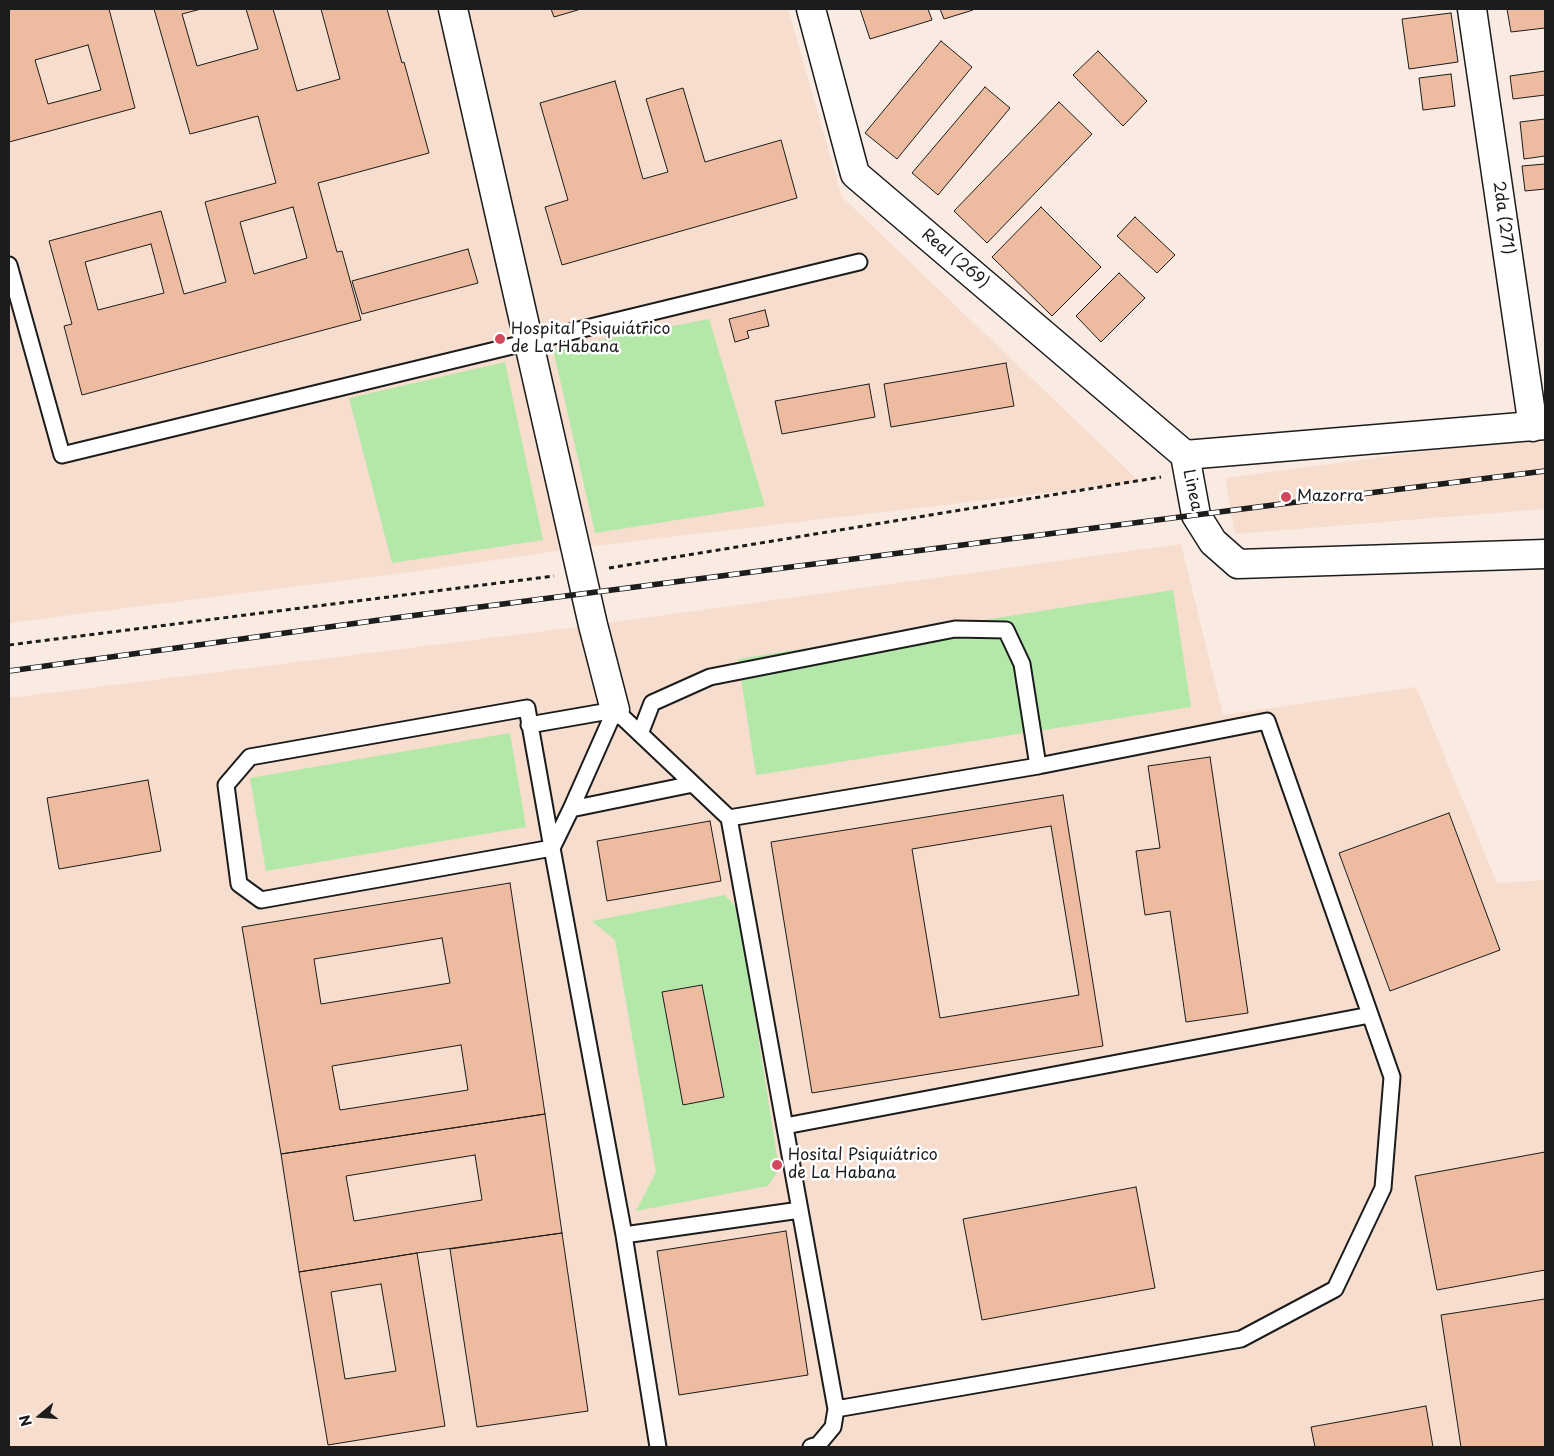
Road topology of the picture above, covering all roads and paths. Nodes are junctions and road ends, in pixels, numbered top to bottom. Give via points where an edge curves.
1 (454, 9) edge
2 (812, 9) edge
3 (1472, 9) edge
4 (859, 262) dead end
5 (9, 265) edge
6 (530, 342) junction
7 (1539, 426) edge
8 (1184, 455) junction
9 (1545, 554) edge
10 (614, 710) junction
11 (530, 726) junction
12 (640, 734) junction
13 (1038, 766) junction
14 (693, 784) junction
15 (571, 809) junction
16 (729, 818) junction
17 (552, 848) junction
18 (1370, 1015) junction
19 (785, 1126) junction
20 (800, 1210) junction
21 (624, 1235) junction
22 (836, 1408) junction
23 (658, 1447) edge
24 (811, 1447) edge

1 - 6 street
2 - 8 street, Real (269) via 855,174
3 - 7 street, 2da (271)
4 - 6 lane
5 - 6 lane via 62,455
6 - 10 street
7 - 8 street, Linea
8 - 9 street, Linea via 1196,515 1213,542 1238,564
10 - 11 lane
10 - 12 lane
10 - 15 lane
11 - 17 lane
11 - 17 lane via 527,708 250,757 226,785 239,884 261,900
12 - 13 lane via 652,703 710,677 955,629 1006,630 1022,664
12 - 14 lane
13 - 16 lane
13 - 18 lane via 1267,721
14 - 15 lane
14 - 16 lane
15 - 17 lane
16 - 19 lane
17 - 21 lane
18 - 19 lane
18 - 22 lane via 1392,1077 1383,1188 1335,1289 1241,1339
19 - 20 lane
20 - 21 lane
20 - 22 lane
21 - 23 lane
22 - 24 lane via 833,1427 818,1445

